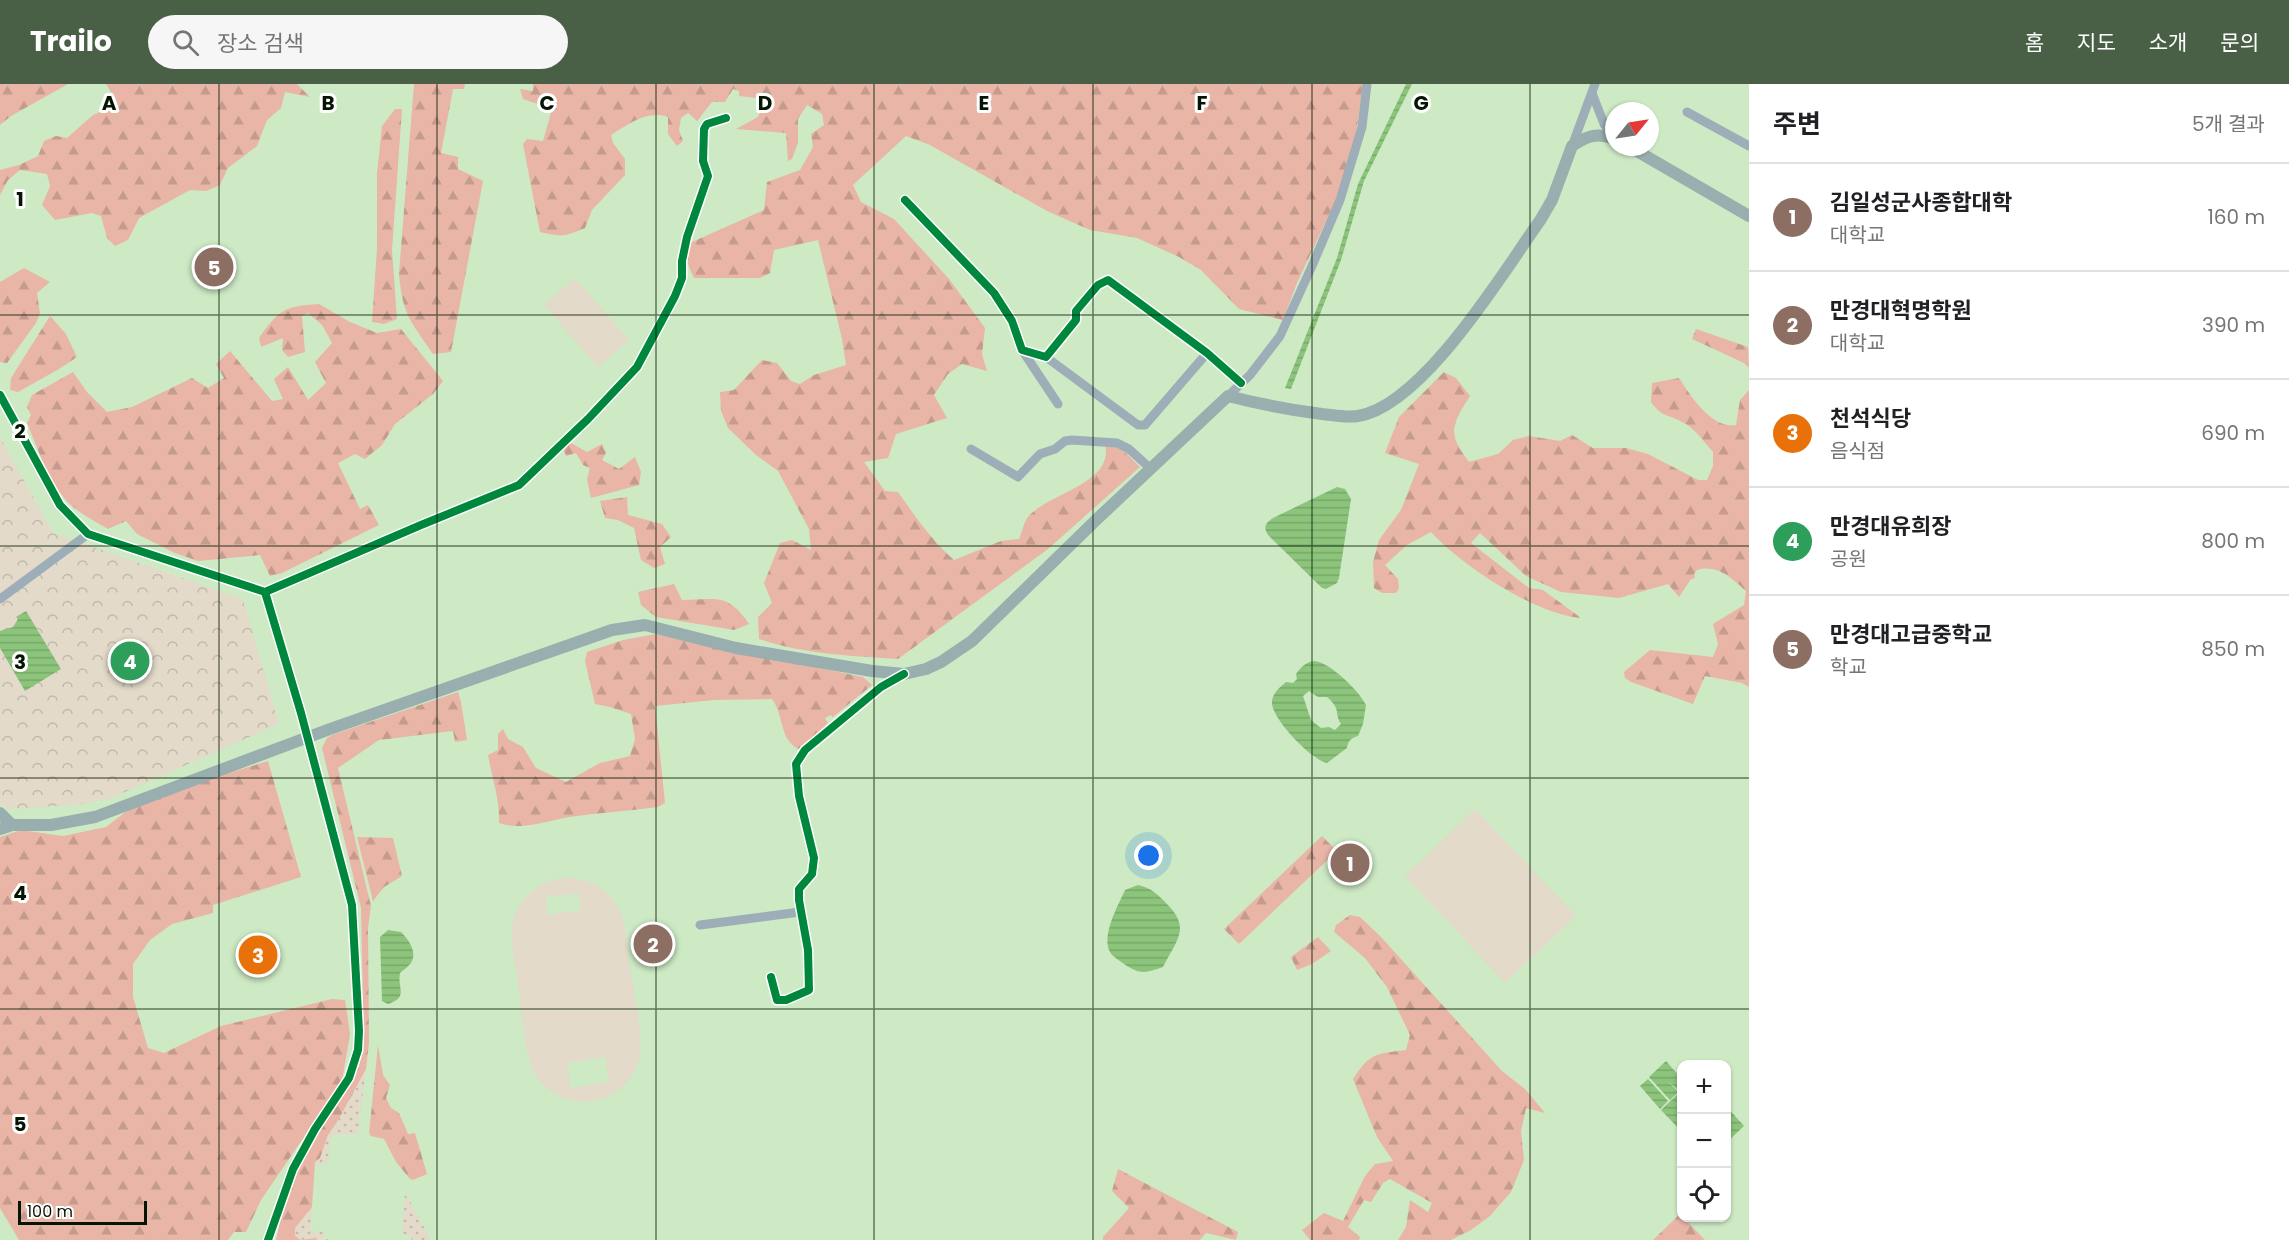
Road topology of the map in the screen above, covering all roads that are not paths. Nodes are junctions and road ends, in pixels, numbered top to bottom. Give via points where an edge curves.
1 (1367, 84) edge
2 (1593, 88) edge
3 (1687, 112) dead end
4 (726, 118) dead end
5 (1605, 125) edge
6 (1605, 135) edge
7 (1572, 146) junction
8 (1749, 146) edge
9 (1646, 156) edge
10 (905, 200) dead end
11 (1749, 216) edge
12 (1022, 350) junction
13 (1207, 352) junction
14 (1046, 357) junction
15 (1241, 383) junction
16 (0, 395) edge
17 (1228, 396) junction
18 (1058, 404) dead end
19 (971, 449) dead end
20 (1151, 469) junction
21 (88, 534) junction
22 (265, 592) junction
23 (0, 599) edge
24 (904, 674) junction
25 (307, 737) junction
26 (0, 813) edge
27 (6, 827) edge
28 (800, 912) junction
29 (700, 925) dead end
30 (771, 977) dead end
31 (268, 1240) edge

1 - 15 street via 1362,127 1340,200 1280,336
2 - 5 street
2 - 7 street
3 - 8 street
4 - 22 street via 707,124 704,129 703,161 708,176 687,237 682,278 637,368 519,485
6 - 7 main road via 1594,134
7 - 17 main road via 1541,219 1456,339 1404,393 1372,413 1356,416 1279,408
9 - 11 main road
10 - 12 street via 994,293 1012,321
12 - 14 street
12 - 18 street
13 - 14 street via 1145,425 1137,425
13 - 14 street via 1108,280 1098,285 1076,311 1076,320
13 - 15 street
15 - 17 street
16 - 21 street via 60,506
17 - 20 main road
19 - 20 street via 1018,477 1040,454 1065,441 1108,441 1129,449
20 - 24 main road via 972,641 941,662
21 - 22 street
21 - 23 street
22 - 25 street
24 - 25 main road via 736,648 645,625 612,630 558,647
24 - 28 street via 881,687 805,750 796,764 799,796 814,858 812,874 799,889
25 - 27 main road via 95,817 51,825
25 - 31 street via 352,905 358,1050 349,1078 293,1169
26 - 27 main road
28 - 29 street
28 - 30 street via 808,950 809,990 777,1000

